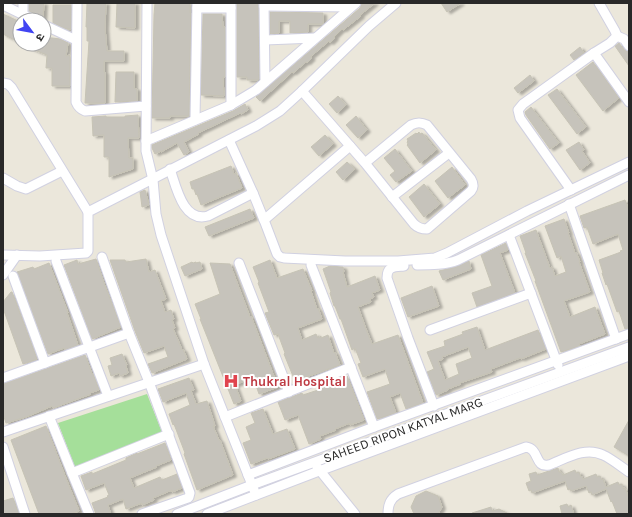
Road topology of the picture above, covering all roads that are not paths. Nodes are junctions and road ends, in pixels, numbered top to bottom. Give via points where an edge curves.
1 (77, 3) edge
2 (147, 3) edge
3 (396, 3) edge
4 (599, 3) edge
5 (264, 4) edge
6 (3, 5) edge
7 (197, 5) edge
8 (231, 5) edge
9 (290, 5) edge
10 (350, 5) edge
11 (19, 12) edge
12 (52, 29) edge
13 (617, 36) junction
14 (316, 38) junction
15 (76, 40) junction
16 (265, 40) junction
17 (629, 46) edge
18 (594, 53) junction
19 (5, 81) edge
20 (265, 82) junction
21 (302, 91) junction
22 (629, 102) edge
23 (231, 105) junction
24 (146, 106) junction
25 (195, 120) junction
26 (228, 140) junction
27 (146, 141) junction
28 (350, 146) junction
29 (449, 153) junction
30 (365, 162) junction
31 (629, 162) edge
32 (170, 169) junction
33 (62, 171) junction
34 (3, 178) edge
35 (628, 178) edge
36 (152, 180) junction
37 (572, 190) junction
38 (253, 193) junction
39 (392, 197) junction
40 (569, 204) junction
41 (88, 212) junction
42 (264, 220) junction
43 (508, 235) junction
44 (3, 255) edge
45 (17, 255) junction
46 (102, 257) dead end
47 (56, 261) dead end
48 (239, 262) dead end
49 (311, 265) dead end
50 (3, 275) edge
51 (13, 276) dead end
52 (531, 293) junction
53 (430, 330) dead end
54 (129, 333) junction
55 (629, 334) edge
56 (616, 339) junction
57 (629, 347) edge
58 (88, 348) junction
59 (629, 356) edge
60 (557, 361) junction
61 (45, 363) junction
62 (204, 364) junction
63 (351, 367) junction
64 (561, 372) junction
65 (3, 378) edge
66 (149, 382) junction
67 (289, 392) junction
68 (108, 396) junction
69 (434, 406) junction
70 (49, 416) junction
71 (225, 416) junction
72 (374, 427) junction
73 (3, 432) edge
74 (169, 434) junction
75 (3, 447) edge
76 (314, 463) junction
77 (319, 471) junction
78 (629, 472) edge
79 (72, 473) junction
80 (248, 475) junction
81 (252, 485) junction
82 (256, 495) junction
83 (24, 514) edge
84 (89, 514) edge
85 (142, 514) edge
86 (177, 514) edge
87 (207, 514) edge
88 (355, 514) edge
89 (388, 514) edge

1 - 15 street
2 - 24 street
3 - 21 street
4 - 13 street
5 - 9 street
5 - 16 street
6 - 11 street
7 - 8 street
7 - 25 street
8 - 23 street
9 - 10 street
10 - 14 street
12 - 15 street
13 - 17 street via 624,39
13 - 18 street
14 - 16 street
14 - 20 street
15 - 24 street via 76,102 82,110
16 - 20 street
18 - 22 street
18 - 37 street via 518,110 520,118
19 - 33 street via 12,88
20 - 23 street
21 - 26 street via 280,111
21 - 28 street
23 - 25 street
24 - 27 street
25 - 27 street
26 - 32 street
26 - 38 street
27 - 36 street
28 - 30 street
28 - 42 street
29 - 30 street via 427,126 416,123
29 - 39 street
29 - 39 street via 471,179 474,188 427,229 418,228
30 - 39 street
31 - 37 street
32 - 36 street
32 - 38 street via 184,206 196,215 208,216
33 - 34 street via 26,189
33 - 41 street
35 - 40 street
36 - 41 street
36 - 62 street via 161,234
37 - 42 street via 447,253 425,259 345,261 284,258 277,254
38 - 42 street
40 - 43 street
40 - 56 street
41 - 45 street via 86,254
43 - 52 street
43 - 69 street via 451,262 392,267 387,274
44 - 45 street
45 - 50 street
46 - 54 street
47 - 58 street
48 - 67 street
49 - 63 street
51 - 61 street
52 - 53 street
52 - 60 street
54 - 58 street
54 - 66 street
55 - 56 street
56 - 60 street
57 - 64 street, SAHEED RIPON KATYAL MARG
58 - 61 street
58 - 68 street
59 - 77 street, SAHEED RIPON KATYAL MARG
60 - 64 street
60 - 69 street
61 - 65 street
62 - 66 street
62 - 71 street
63 - 67 street
63 - 72 street
64 - 76 street, SAHEED RIPON KATYAL MARG
66 - 68 street
66 - 74 street
67 - 71 street
68 - 70 street
69 - 72 street
70 - 73 street
70 - 79 street
71 - 80 street
72 - 80 street
74 - 79 street
74 - 85 street via 190,495 188,498
75 - 83 street
76 - 77 street
76 - 81 street, SAHEED RIPON KATYAL MARG
77 - 82 street, SAHEED RIPON KATYAL MARG
77 - 88 street
78 - 89 street via 602,454 594,452 581,453 545,466 539,463 535,452 526,447 398,494 391,499
79 - 84 street
80 - 81 street
81 - 82 street
81 - 86 street, SAHEED RIPON KATYAL MARG
82 - 87 street, SAHEED RIPON KATYAL MARG

